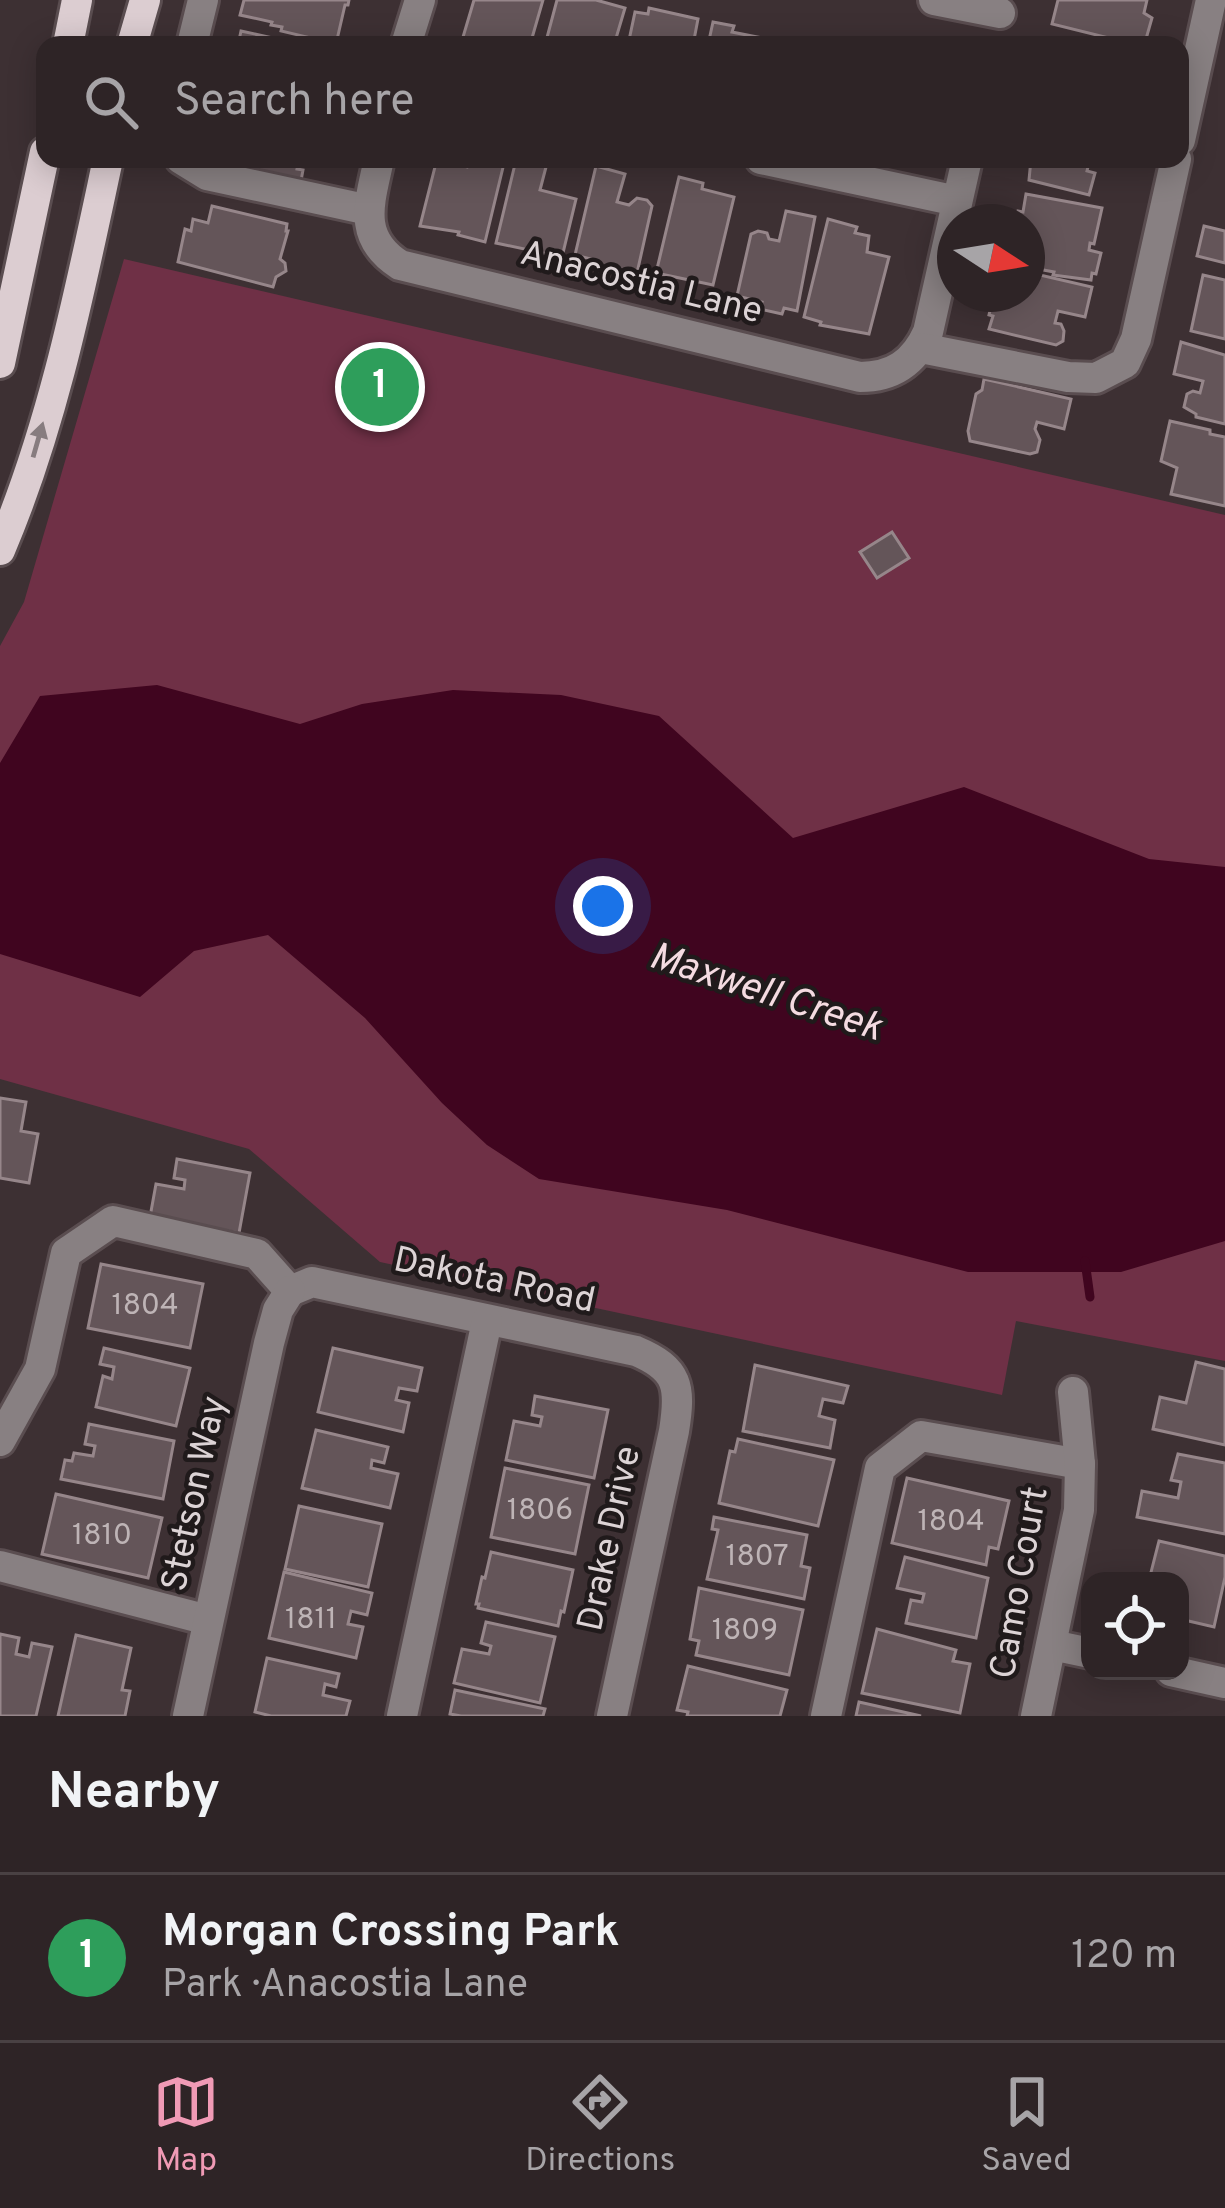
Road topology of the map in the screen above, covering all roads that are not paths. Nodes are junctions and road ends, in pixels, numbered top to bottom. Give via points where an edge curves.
1 (77, 0) edge
2 (145, 0) edge
3 (203, 0) edge
4 (419, 0) edge
5 (934, 0) edge
6 (1210, 0) edge
7 (1001, 6) edge
8 (70, 36) edge
9 (135, 36) edge
10 (194, 36) edge
11 (409, 36) edge
12 (994, 36) edge
13 (1189, 98) edge
14 (42, 168) edge
15 (106, 168) edge
16 (197, 168) edge
17 (377, 168) edge
18 (803, 168) edge
19 (965, 168) edge
20 (1174, 168) edge
21 (957, 201) junction
22 (369, 210) junction
23 (920, 348) junction
24 (0, 364) edge
25 (0, 550) edge
26 (290, 1292) junction
27 (488, 1321) junction
28 (675, 1379) joint
29 (1073, 1392) dead end
30 (0, 1441) edge
31 (1080, 1464) junction
32 (0, 1566) edge
33 (208, 1620) junction
34 (1052, 1645) junction
35 (1081, 1651) edge
36 (1189, 1675) edge
37 (1225, 1683) edge
38 (188, 1716) edge
39 (402, 1716) edge
40 (612, 1716) edge
41 (826, 1716) edge
42 (1036, 1716) edge

1 - 8 main road
2 - 9 main road
3 - 10 street
4 - 11 street
5 - 7 street
6 - 13 street
7 - 12 street
14 - 24 main road
25 -> 15 main road via 76,307
16 - 22 street
17 - 22 street
18 - 21 street
19 - 21 street
20 - 23 street via 1125,363 1096,378 1068,377
21 - 23 street
22 - 23 street, Anacostia Lane via 370,230 387,257 423,271 860,377 894,372
26 - 27 street, Dakota Road via 312,1282
26 - 30 street via 257,1254 113,1221 66,1253 40,1369
26 - 33 street, Stetson Way via 269,1343
27 - 28 street, Dakota Road via 636,1352 661,1361
27 - 39 street
28 - 40 street, Drake Drive via 674,1431
29 - 31 street, Camo Court
31 - 34 street, Camo Court via 1079,1510
31 - 41 street via 922,1436 880,1468
32 - 33 street
33 - 38 street, Stetson Way
34 - 35 street
34 - 42 street, Camo Court
36 - 37 street

